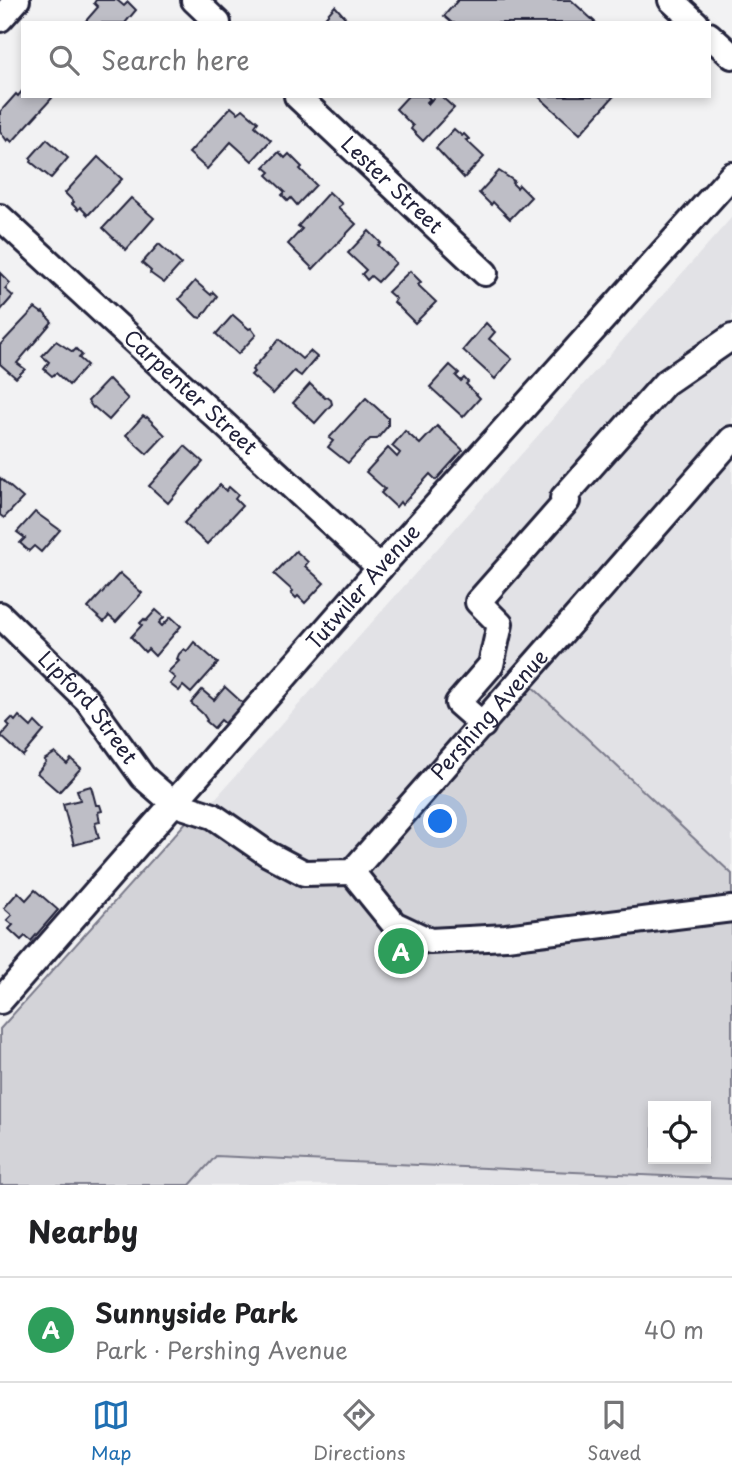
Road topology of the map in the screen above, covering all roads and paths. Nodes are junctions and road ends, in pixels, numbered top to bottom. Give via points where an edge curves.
1 (17, 0) edge
2 (194, 0) edge
3 (671, 0) edge
4 (0, 19) edge
5 (216, 21) edge
6 (694, 21) edge
7 (711, 37) edge
8 (732, 57) edge
9 (299, 98) edge
10 (732, 175) edge
11 (0, 217) edge
12 (485, 273) dead end
13 (732, 337) edge
14 (732, 439) edge
15 (380, 568) junction
16 (0, 615) edge
17 (483, 725) junction
18 (173, 803) junction
19 (352, 872) junction
20 (732, 909) edge
21 (3, 991) edge

1 - 4 street
2 - 5 street
3 - 6 street
7 - 8 street
9 - 12 street, Lester Street
10 - 15 street, Tutwiler Avenue
11 - 15 street, Carpenter Street
13 - 17 street via 665,383 478,602 500,624 491,665 458,703
14 - 17 street, Pershing Avenue
15 - 18 street, Tutwiler Avenue
16 - 18 street, Lipford Street via 88,701 143,777
17 - 19 street, Pershing Avenue
18 - 19 street via 213,817 304,873
18 - 21 street, Tutwiler Avenue
19 - 20 street via 394,924 430,941 506,937

